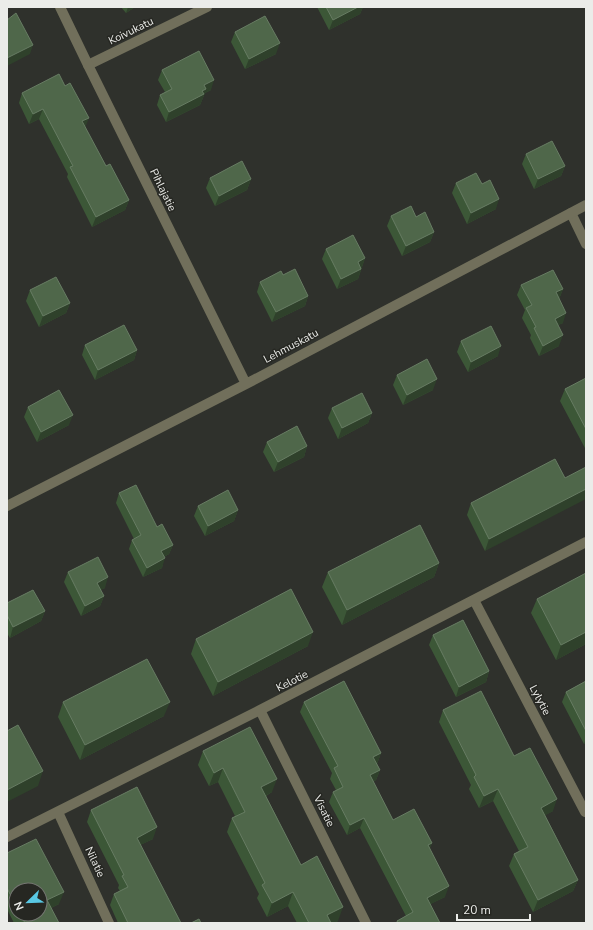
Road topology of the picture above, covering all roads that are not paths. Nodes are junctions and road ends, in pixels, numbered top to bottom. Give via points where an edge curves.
1 (60, 7) edge
2 (207, 7) edge
3 (88, 66) junction
4 (586, 206) edge
5 (571, 213) junction
6 (586, 244) edge
7 (246, 384) junction
8 (7, 506) edge
9 (586, 542) edge
10 (474, 600) junction
11 (260, 710) junction
12 (58, 812) junction
13 (585, 812) edge
14 (7, 836) edge
15 (109, 923) edge
16 (366, 923) edge

1 - 3 street, Pihlajatie
2 - 3 street, Koivukatu
3 - 7 street, Pihlajatie
4 - 5 street, Lehmuskatu
5 - 6 street
5 - 7 street, Lehmuskatu
7 - 8 street, Lehmuskatu
9 - 10 street, Kelotie
10 - 11 street, Kelotie
10 - 13 street, Lylytie
11 - 12 street, Kelotie
11 - 16 street, Visatie
12 - 14 street, Kelotie
12 - 15 street, Nilatie

